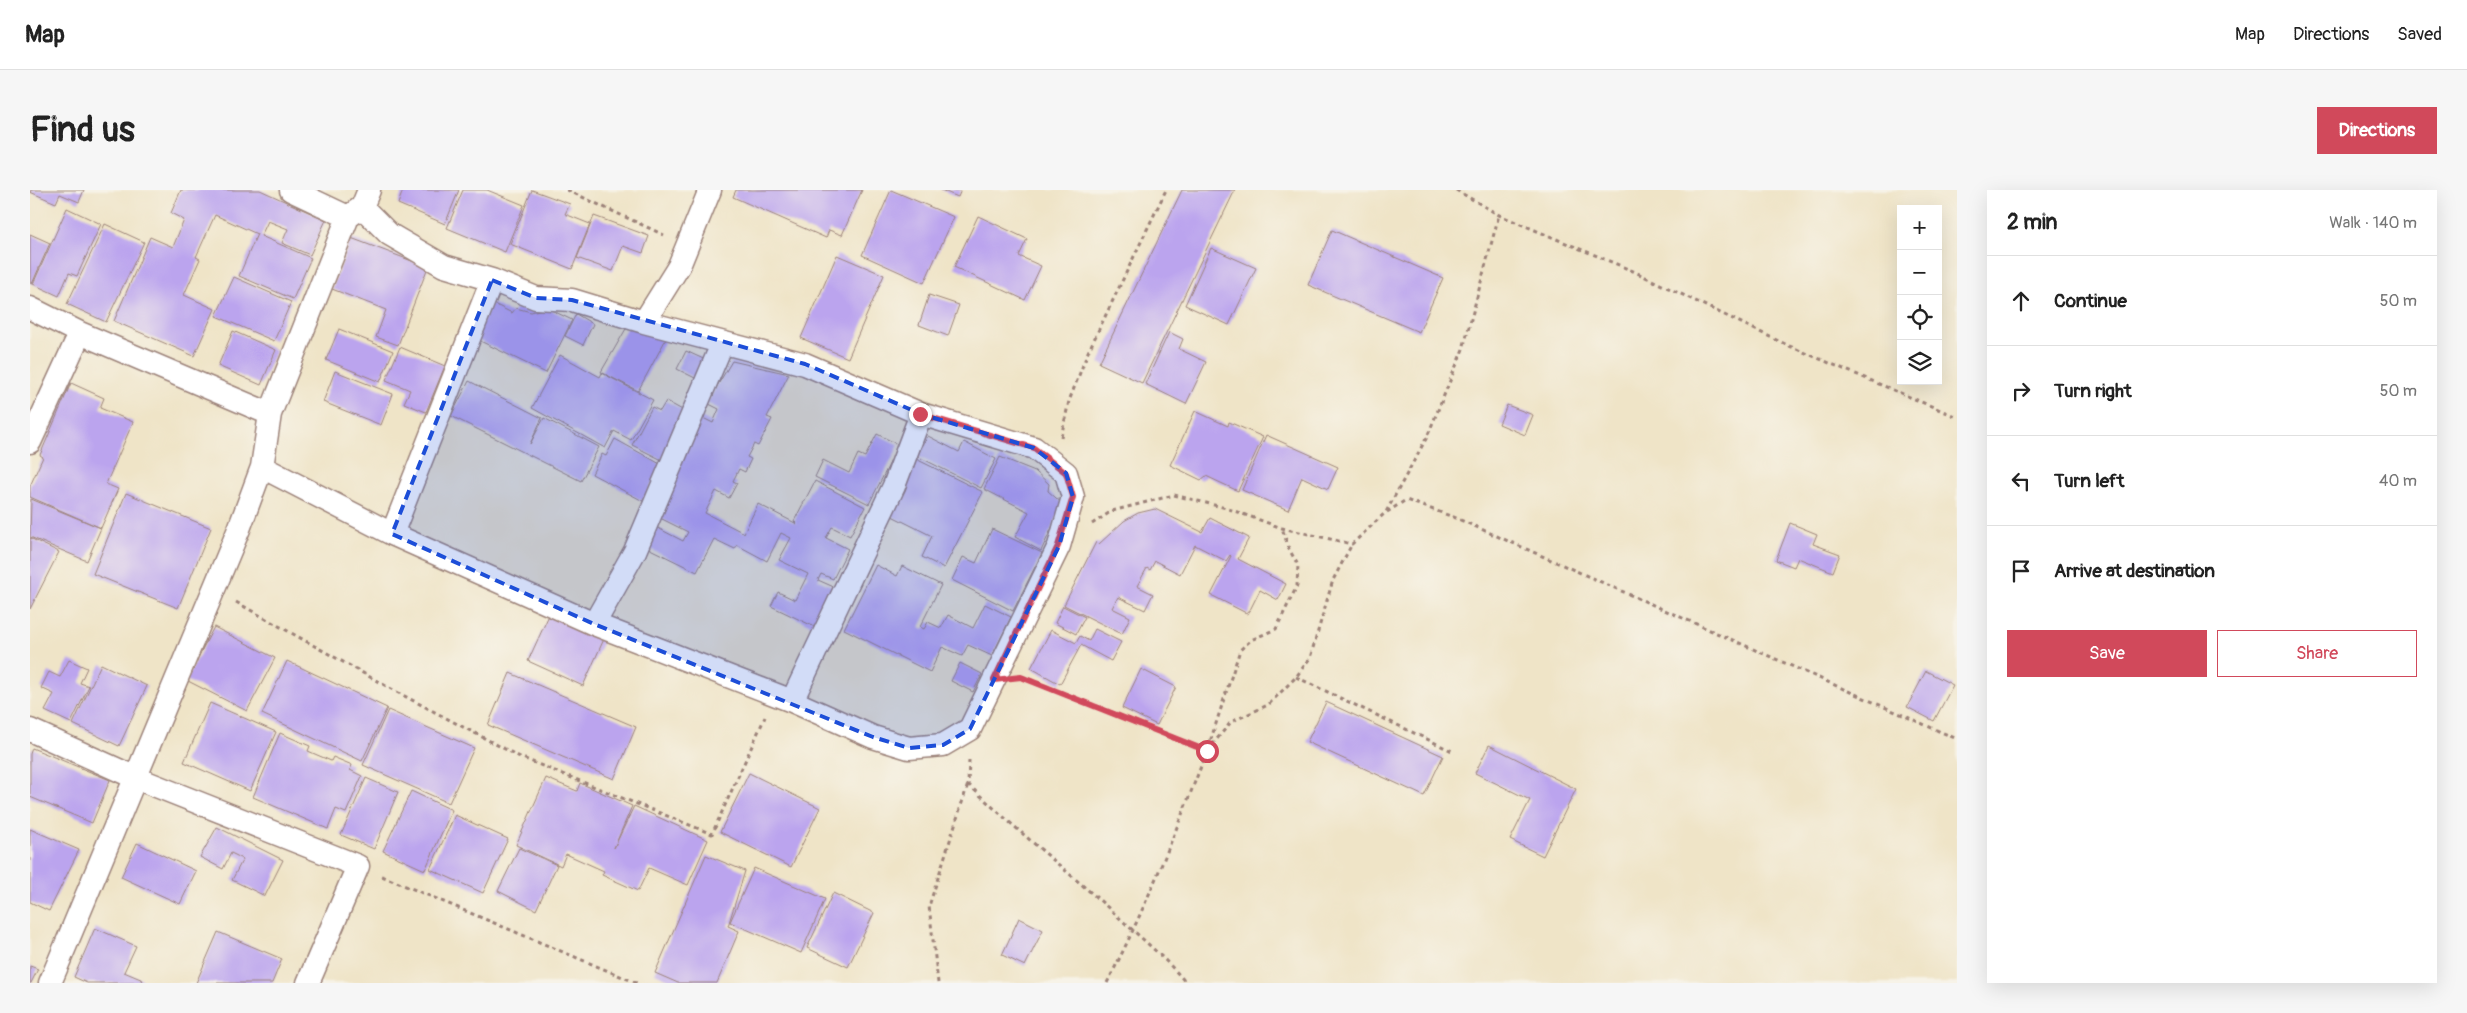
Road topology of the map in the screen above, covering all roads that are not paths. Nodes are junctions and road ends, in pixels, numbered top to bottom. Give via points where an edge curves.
1 (291, 190) edge
2 (710, 190) edge
3 (360, 204) edge
4 (492, 280) junction
5 (30, 308) edge
6 (644, 322) junction
7 (80, 333) junction
8 (722, 344) junction
9 (270, 414) junction
10 (920, 414) junction
11 (30, 442) edge
12 (262, 467) junction
13 (392, 534) junction
14 (594, 624) junction
15 (784, 698) junction
16 (30, 730) edge
17 (136, 778) junction
18 (50, 983) edge
19 (308, 983) edge

1 - 3 street
2 - 6 street via 679,266
3 - 4 street via 389,234 444,266
3 - 9 street
4 - 6 street via 536,298 572,300
4 - 13 street
5 - 7 street
6 - 8 street
7 - 9 street
7 - 11 street
8 - 10 street via 805,364
8 - 14 street via 635,551
9 - 12 street
10 - 15 street via 894,486
10 - 15 street via 1034,448 1066,473 1073,497 1058,546 994,680 970,730 943,745 909,748 872,737
12 - 13 street
12 - 17 street
13 - 14 street
14 - 15 street
16 - 17 street
17 - 18 street
17 - 19 street via 358,866

